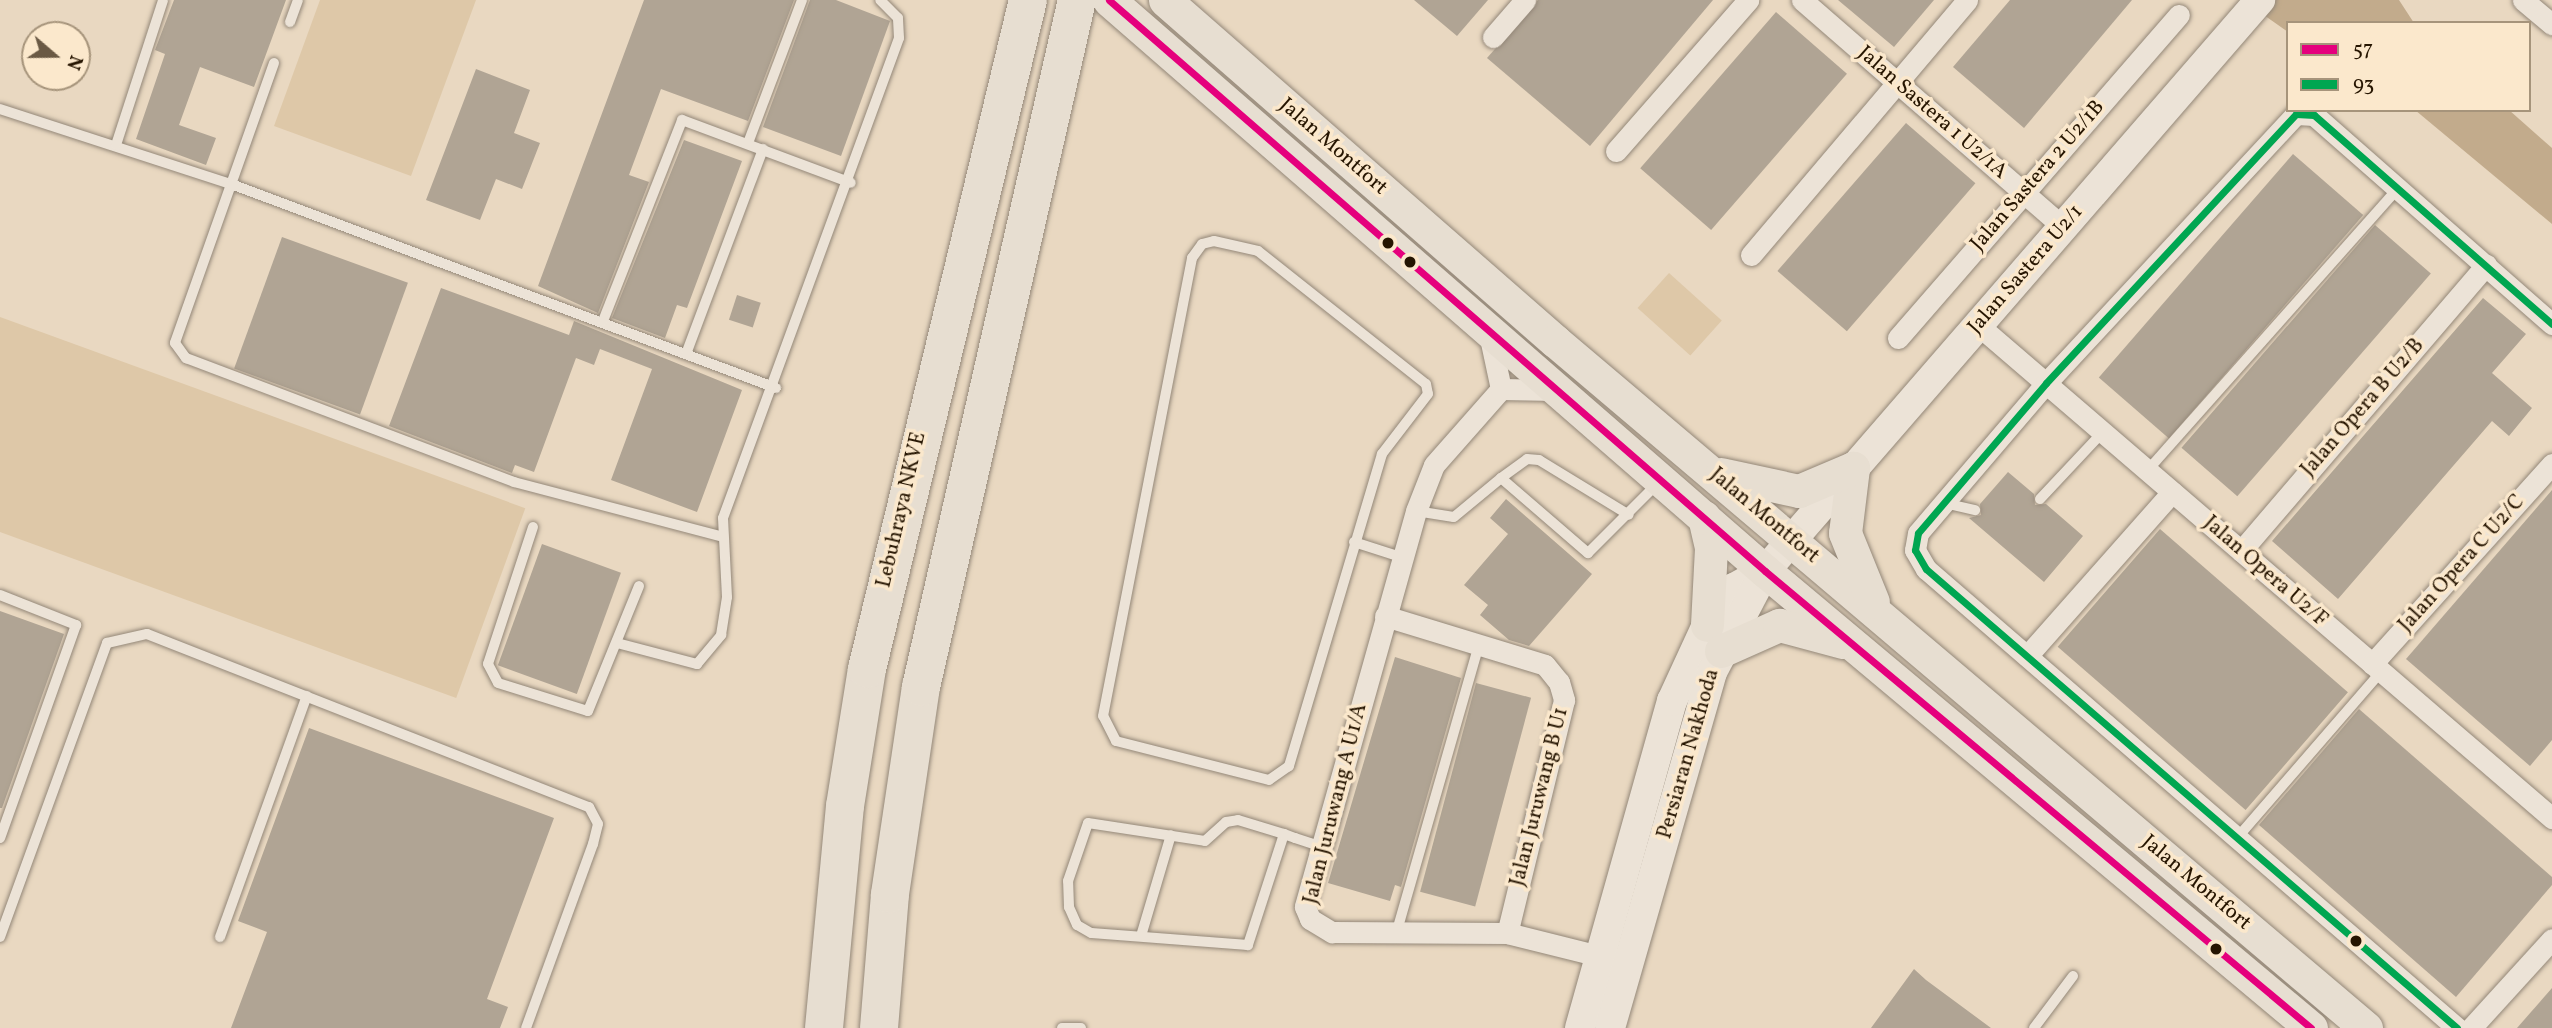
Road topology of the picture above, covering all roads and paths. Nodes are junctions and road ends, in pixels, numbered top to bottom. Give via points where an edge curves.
1 (163, 0) edge
2 (298, 0) edge
3 (802, 0) edge
4 (880, 0) edge
5 (1028, 0) edge
6 (1077, 0) edge
7 (1109, 0) edge
8 (1165, 0) edge
9 (1525, 0) edge
10 (1748, 0) edge
11 (1802, 0) edge
12 (1967, 0) edge
13 (2260, 0) edge
14 (2523, 0) edge
15 (2179, 15) dead end
16 (290, 22) dead end
17 (2552, 24) edge
18 (1493, 37) dead end
19 (274, 64) dead end
20 (1897, 83) junction
21 (0, 109) edge
22 (748, 143) junction
23 (116, 145) junction
24 (763, 149) junction
25 (1616, 151) dead end
26 (851, 183) junction
27 (231, 184) junction
28 (2398, 188) junction
29 (2024, 192) junction
30 (2063, 227) junction
31 (1751, 256) dead end
32 (2486, 265) junction
33 (603, 321) junction
34 (2552, 324) edge
35 (1978, 325) junction
36 (1488, 330) junction
37 (1898, 338) dead end
38 (687, 354) junction
39 (2046, 383) junction
40 (776, 388) junction
41 (1501, 389) junction
42 (1557, 390) junction
43 (2103, 432) junction
44 (2552, 464) edge
45 (1853, 468) junction
46 (1712, 471) junction
47 (2147, 471) junction
48 (1501, 478) junction
49 (1661, 480) junction
50 (2172, 492) junction
51 (2040, 499) dead end
52 (1942, 503) junction
53 (1416, 510) junction
54 (1975, 510) dead end
55 (1629, 515) junction
56 (1704, 517) junction
57 (533, 527) dead end
58 (723, 537) junction
59 (1791, 539) junction
60 (1354, 542) junction
61 (2241, 551) junction
62 (1402, 557) junction
63 (1765, 571) junction
64 (639, 586) dead end
65 (0, 595) edge
66 (1878, 614) junction
67 (1385, 616) junction
68 (1714, 638) junction
69 (617, 643) junction
70 (1479, 645) junction
71 (1855, 645) junction
72 (2027, 656) junction
73 (2377, 668) junction
74 (307, 696) junction
75 (2549, 808) edge
76 (1284, 834) junction
77 (1171, 835) junction
78 (0, 838) edge
79 (2237, 838) junction
80 (1322, 847) junction
81 (1507, 933) junction
82 (1396, 934) junction
83 (220, 936) dead end
84 (1141, 936) junction
85 (0, 937) edge
86 (2552, 939) edge
87 (1600, 956) junction
88 (1629, 964) junction
89 (2073, 976) dead end
90 (526, 1028) edge
91 (824, 1028) edge
92 (879, 1028) edge
93 (1062, 1028) edge
94 (1082, 1028) edge
95 (1580, 1028) edge
96 (1610, 1028) edge
97 (2034, 1028) edge
98 (2311, 1028) edge
99 (2367, 1028) edge
100 (2456, 1028) edge
101 (2471, 1028) edge

1 - 23 lane
2 - 16 lane
3 - 22 lane
4 - 26 lane via 901,29
5 - 91 highway, Lebuhraya NKVE via 867,668 845,806
6 - 92 highway via 921,687 890,894
7 - 36 main road, Jalan Montfort
8 - 46 main road, Jalan Montfort
9 - 18 street
10 - 25 street
11 - 20 street, Jalan Sastera 1 U2/1A
12 - 20 street
13 - 30 street, Jalan Sastera U2/1
14 - 17 street
15 - 29 street, Jalan Sastera 2 U2/1B
19 - 27 lane
20 - 29 street, Jalan Sastera 1 U2/1A
20 - 31 street
21 - 23 lane
22 - 24 lane
22 - 33 lane via 690,121 675,126
23 - 27 lane
24 - 26 lane
24 - 38 lane
26 - 40 lane
27 - 33 lane
27 - 58 lane via 175,342 186,358 514,482
28 - 32 street
28 - 39 street via 2314,115 2296,114
28 - 47 lane
29 - 30 street, Jalan Sastera 1 U2/1A
29 - 37 street, Jalan Sastera 2 U2/1B
30 - 35 street, Jalan Sastera U2/1
32 - 34 street
32 - 61 street, Jalan Opera B U2/B
33 - 38 lane
35 - 39 street, Jalan Opera U2/F
35 - 45 street, Jalan Sastera U2/1
36 - 41 street
36 - 42 main road, Jalan Montfort
38 - 40 lane
39 - 43 street, Jalan Opera U2/F
39 - 52 street
40 - 58 lane via 723,519
41 - 42 street
41 - 53 street, Jalan Juruwang A U1/A via 1434,465
42 - 49 main road, Jalan Montfort
43 - 47 street, Jalan Opera U2/F
43 - 51 lane
44 - 73 street, Jalan Opera C U2/C
45 - 46 main road via 1799,491
45 - 59 street, Jalan Sastera U2/1
45 - 66 main road via 1845,533
46 - 59 main road, Jalan Montfort
47 - 50 street, Jalan Opera U2/F
48 - 53 lane via 1454,517
48 - 55 lane via 1527,459 1539,460
48 - 55 lane via 1588,552
49 - 55 lane
49 - 56 main road, Jalan Montfort
50 - 61 street, Jalan Opera U2/F
50 - 72 street
52 - 54 lane
52 - 72 street via 1918,533 1915,550 1926,569
53 - 62 street, Jalan Juruwang A U1/A
56 - 63 main road, Jalan Montfort
56 - 68 main road via 1711,548
57 - 69 lane via 488,674 588,711
58 - 69 lane via 727,597 721,635 706,659 697,664
59 - 63 street, Persiaran Nakhoda
59 - 66 main road, Jalan Montfort
60 - 60 lane via 1281,776 1269,780 1116,741 1106,731 1103,716 1192,258 1202,244 1258,251 1426,384 1428,394 1382,454
60 - 62 lane
61 - 73 street, Jalan Opera U2/F
62 - 67 street, Jalan Juruwang A U1/A
63 - 68 street, Persiaran Nakhoda
63 - 71 main road, Jalan Montfort
64 - 69 lane
65 - 78 lane via 76,625
66 - 99 main road, Jalan Montfort
67 - 70 street, Jalan Juruwang B U1
67 - 80 street, Jalan Juruwang A U1/A
68 - 71 main road via 1779,625
68 - 87 street, Persiaran Nakhoda via 1672,701
68 - 88 street, Persiaran Nakhoda
70 - 81 street, Jalan Juruwang B U1 via 1545,665 1564,700
70 - 82 lane
71 - 98 main road, Jalan Montfort
72 - 79 street
73 - 75 street, Jalan Opera U2/F
73 - 79 lane
74 - 83 lane
74 - 85 lane via 148,634 107,643
74 - 90 lane via 578,800 595,815 593,844
76 - 77 lane via 1238,820 1226,822 1205,841
76 - 80 lane
76 - 84 lane via 1248,945
77 - 84 lane
77 - 84 lane via 1088,823 1081,831 1068,881 1077,925 1091,933
79 - 100 street
80 - 82 street, Jalan Juruwang A U1/A via 1305,907 1310,919 1332,932
81 - 82 street, Jalan Juruwang A U1/A
81 - 87 street, Jalan Juruwang A U1/A
86 - 101 street
87 - 88 street, Jalan Juruwang A U1/A
87 - 95 street, Persiaran Nakhoda
88 - 96 street, Persiaran Nakhoda
89 - 97 lane
93 - 94 lane

